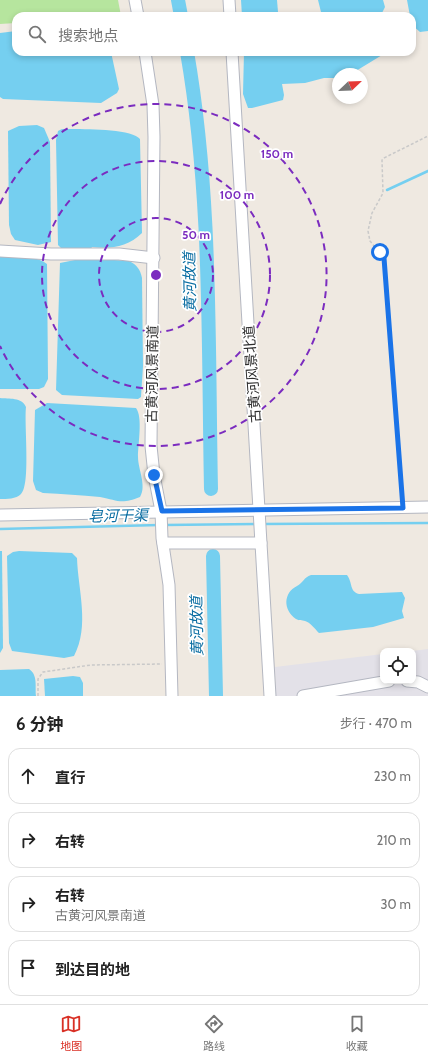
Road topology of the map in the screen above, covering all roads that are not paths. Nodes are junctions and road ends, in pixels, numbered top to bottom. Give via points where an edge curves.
1 (135, 0) edge
2 (229, 0) edge
3 (137, 12) edge
4 (230, 12) edge
5 (146, 56) edge
6 (232, 56) edge
7 (0, 251) edge
8 (154, 258) junction
9 (428, 507) edge
10 (261, 512) junction
11 (0, 515) edge
12 (162, 521) junction
13 (261, 541) junction
14 (163, 543) junction
15 (416, 682) edge
16 (380, 683) edge
17 (428, 687) edge
18 (172, 696) edge
19 (270, 696) edge
20 (303, 696) edge

1 - 3 street
2 - 4 street
5 - 8 street, 古黄河风景南道 via 153,105
6 - 10 street, 古黄河风景北道
7 - 8 street via 119,254
8 - 12 street, 古黄河风景南道 via 151,446
9 - 10 street
10 - 12 street
10 - 13 street, 古黄河风景北道
11 - 12 street
12 - 14 street, 古黄河风景南道
13 - 14 street
13 - 19 street, 古黄河风景北道
14 - 18 street, 古黄河风景南道 via 169,585
15 - 17 street
16 - 20 street

